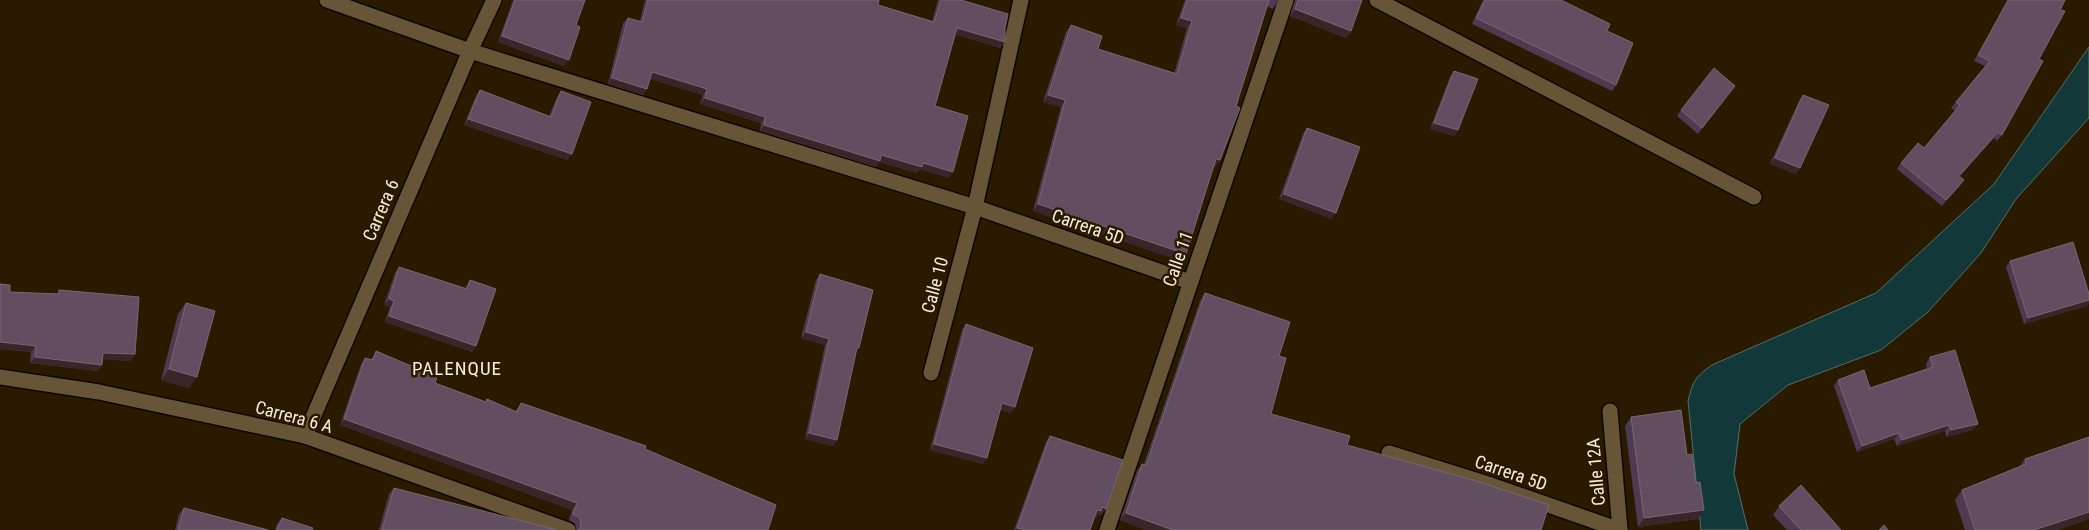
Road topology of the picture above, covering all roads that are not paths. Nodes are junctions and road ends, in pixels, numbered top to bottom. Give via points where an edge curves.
1 (327, 0) edge
2 (494, 0) edge
3 (1021, 0) edge
4 (1286, 0) edge
5 (1377, 0) edge
6 (470, 51) junction
7 (1754, 197) dead end
8 (975, 207) junction
9 (1190, 282) junction
10 (931, 373) dead end
11 (0, 377) edge
12 (1610, 411) dead end
13 (305, 436) junction
14 (1389, 453) dead end
15 (568, 530) edge
16 (1107, 530) edge
17 (1620, 530) edge

1 - 6 street, Carrera 5D
2 - 6 street, Carrera 6
3 - 8 street, Calle 10
4 - 9 street, Calle 11
5 - 7 street
6 - 8 street, Carrera 5D
6 - 13 street, Carrera 6
8 - 9 street, Carrera 5D
8 - 10 street, Calle 10
9 - 16 street, Calle 11
11 - 13 street, Carrera 6 A via 99,392
12 - 17 street, Calle 12A
13 - 15 street, Carrera 6 A
14 - 17 street, Carrera 5D

